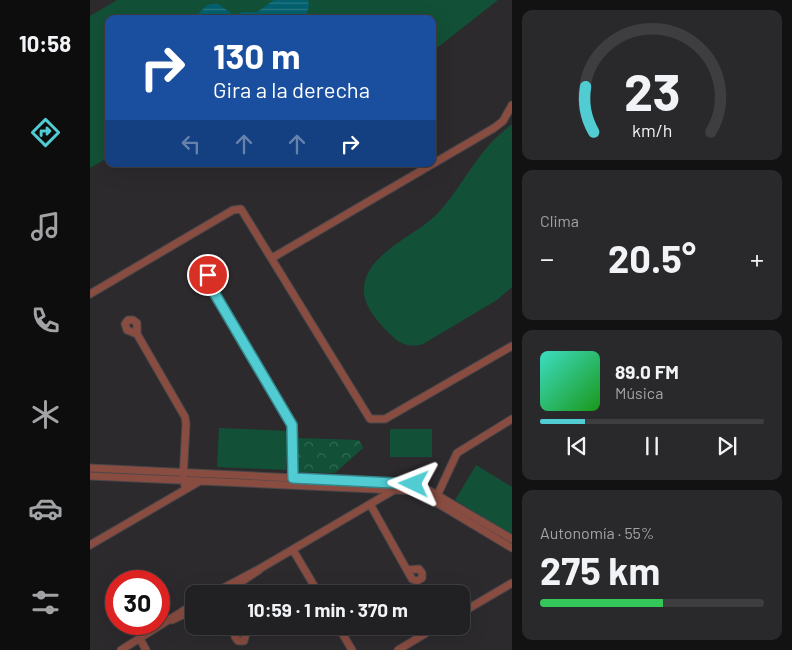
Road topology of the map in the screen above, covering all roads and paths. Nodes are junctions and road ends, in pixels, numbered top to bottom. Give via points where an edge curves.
1 (512, 105) edge
2 (436, 162) edge
3 (427, 167) edge
4 (272, 258) junction
5 (212, 289) dead end
6 (90, 294) edge
7 (137, 334) dead end
8 (512, 346) edge
9 (512, 419) edge
10 (90, 468) edge
11 (212, 474) junction
12 (90, 476) edge
13 (183, 476) junction
14 (200, 481) junction
15 (293, 481) junction
16 (405, 483) junction
17 (377, 485) junction
18 (186, 489) junction
19 (394, 490) junction
20 (437, 497) junction
21 (379, 499) junction
22 (370, 504) junction
23 (512, 539) edge
24 (90, 545) edge
25 (512, 548) edge
26 (293, 550) junction
27 (407, 570) dead end
28 (512, 583) edge
29 (231, 585) edge
30 (314, 585) edge
31 (470, 608) edge
32 (185, 609) edge
33 (185, 615) edge
34 (172, 620) junction
35 (343, 635) edge
36 (423, 635) edge
37 (140, 639) junction
38 (121, 650) edge
39 (146, 650) edge
40 (352, 650) edge
41 (398, 650) edge

1 - 2 street via 503,121 494,128
3 - 4 street
4 - 6 street via 244,211 238,208
4 - 8 street via 370,419 385,419
5 - 15 street via 292,425
7 - 13 street via 185,417
9 - 20 street via 459,450
10 - 13 street
11 - 13 street
11 - 14 street
11 - 15 street
12 - 13 street
13 - 14 street
13 - 18 street
14 - 15 street
14 - 18 street
15 - 17 street
16 - 17 street
16 - 19 street
16 - 20 street via 422,485
17 - 19 street
17 - 21 street
18 - 24 street
19 - 20 street via 417,491
19 - 21 street
20 - 23 street
20 - 25 street
21 - 22 street
22 - 26 street
22 - 27 street
26 - 29 street
26 - 30 street
28 - 31 street
32 - 34 street
33 - 34 street
34 - 37 street
35 - 40 street
36 - 41 street
37 - 38 street
37 - 39 street

